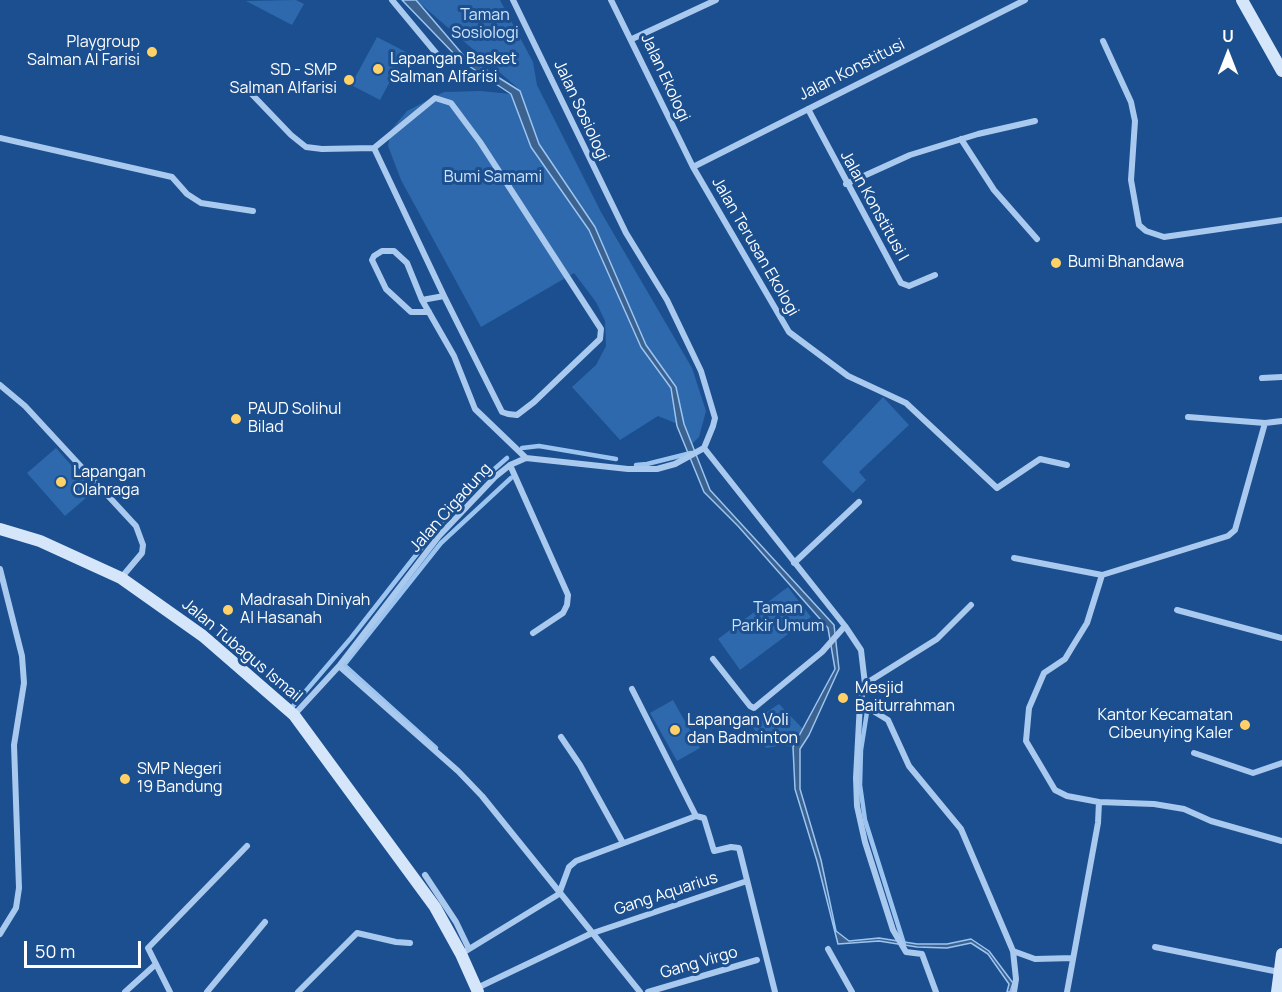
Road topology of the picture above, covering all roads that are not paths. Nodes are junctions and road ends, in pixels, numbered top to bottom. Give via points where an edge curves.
1 (392, 0) edge
2 (513, 0) edge
3 (611, 0) edge
4 (716, 0) edge
5 (1025, 0) edge
6 (1242, 0) edge
7 (632, 39) junction
8 (1103, 41) dead end
9 (436, 53) dead end
10 (1282, 71) edge
11 (243, 85) dead end
12 (808, 109) junction
13 (1035, 121) dead end
14 (0, 138) edge
15 (961, 139) junction
16 (374, 148) junction
17 (693, 167) junction
18 (846, 184) junction
19 (253, 211) dead end
20 (1282, 220) edge
21 (1038, 239) dead end
22 (936, 275) dead end
23 (444, 296) junction
24 (422, 300) junction
25 (429, 312) junction
26 (1282, 377) edge
27 (1262, 378) dead end
28 (0, 385) edge
29 (1188, 417) dead end
30 (1282, 421) edge
31 (1265, 423) junction
32 (701, 451) junction
33 (526, 458) junction
34 (510, 465) junction
35 (1067, 465) dead end
36 (859, 502) dead end
37 (0, 529) edge
38 (1014, 558) dead end
39 (794, 563) junction
40 (0, 568) edge
41 (1102, 575) junction
42 (121, 578) junction
43 (971, 604) dead end
44 (1177, 610) dead end
45 (845, 626) junction
46 (533, 633) dead end
47 (1282, 638) edge
48 (712, 659) dead end
49 (339, 666) junction
50 (865, 684) junction
51 (632, 689) dead end
52 (860, 703) junction
53 (294, 715) junction
54 (561, 737) dead end
55 (1194, 753) dead end
56 (1282, 763) edge
57 (1099, 802) junction
58 (696, 816) junction
59 (1282, 841) edge
60 (623, 843) junction
61 (247, 846) dead end
62 (425, 875) dead end
63 (747, 881) junction
64 (560, 894) junction
65 (265, 922) dead end
66 (0, 934) edge
67 (592, 934) junction
68 (410, 943) dead end
69 (1155, 947) dead end
70 (828, 949) dead end
71 (1012, 951) junction
72 (465, 952) junction
73 (1282, 954) edge
74 (1073, 958) junction
75 (758, 960) dead end
76 (156, 964) junction
77 (1279, 972) junction
78 (477, 990) edge
79 (124, 992) edge
80 (170, 992) edge
81 (207, 992) edge
82 (298, 992) edge
83 (640, 992) edge
84 (648, 992) edge
85 (775, 992) edge
86 (852, 992) edge
87 (936, 992) edge
88 (1014, 992) edge
89 (1067, 992) edge
90 (1277, 992) edge

1 - 9 street
2 - 32 street, Jalan Sosiologi via 626,233 667,300 701,370 715,418
3 - 7 street, Jalan Ekologi
4 - 7 street
5 - 12 street, Jalan Konstitusi
6 - 10 main road
7 - 17 street, Jalan Ekologi
8 - 20 street via 1131,102 1135,121 1131,180 1139,225 1164,237
11 - 16 street via 306,147
12 - 17 street, Jalan Konstitusi
12 - 18 street, Jalan Konstitusi I
13 - 15 street
14 - 19 street via 172,177 201,203
15 - 18 street via 910,155
15 - 21 street via 994,190
16 - 23 street
16 - 23 street via 435,98 451,103 601,329 600,339 534,402 517,415 508,414 502,412
17 - 35 street, Jalan Terusan Ekologi via 789,332 848,376 906,403 997,488 1040,459
18 - 22 street, Jalan Konstitusi I via 901,283 909,286
23 - 24 street
24 - 25 street
24 - 25 street via 401,255 388,250 374,256 372,260 386,289 411,312
25 - 33 street via 454,356 475,409
26 - 27 street
28 - 42 street via 136,526 142,553
29 - 31 street
30 - 31 street
31 - 41 street via 1232,533
32 - 33 street, Jalan Cigadung via 657,469
32 - 39 street
33 - 34 street, Jalan Cigadung
34 - 46 street via 568,595 562,613
34 - 49 street, Jalan Cigadung via 439,536
36 - 39 street
37 - 42 main road, Jalan Tubagus Ismail via 40,541
38 - 41 street
39 - 45 street
40 - 66 street via 22,656 24,683 14,745 19,888 16,908
41 - 57 street via 1090,614 1071,649 1044,673 1029,708 1026,741 1055,790
42 - 53 main road, Jalan Tubagus Ismail via 203,636
43 - 50 street via 937,639
44 - 47 street
45 - 48 street via 822,652 754,708
45 - 50 street via 861,650
49 - 53 street, Jalan Cigadung
49 - 64 street via 458,771
50 - 52 street
51 - 58 street
52 - 71 street via 888,720 909,766 961,829
52 - 87 street via 857,806 870,861 893,930 904,949 922,954
53 - 72 main road, Jalan Tubagus Ismail
54 - 60 street
55 - 56 street via 1253,772
57 - 59 street via 1184,809 1211,821
57 - 74 street
58 - 60 street
58 - 63 street via 704,818 714,851 739,848
60 - 64 street via 576,861 569,867
61 - 76 street via 148,948
62 - 72 street via 456,922
63 - 67 street, Gang Aquarius
63 - 85 street
64 - 67 street
64 - 72 street
65 - 81 street
67 - 78 street, Gang Aquarius
67 - 83 street
68 - 82 street via 357,933
69 - 77 street
70 - 86 street
71 - 74 street via 1035,959
71 - 88 street
72 - 78 main road, Jalan Tubagus Ismail
73 - 77 main road
74 - 89 street
75 - 84 street, Gang Virgo
76 - 79 street
76 - 80 street
77 - 90 main road

